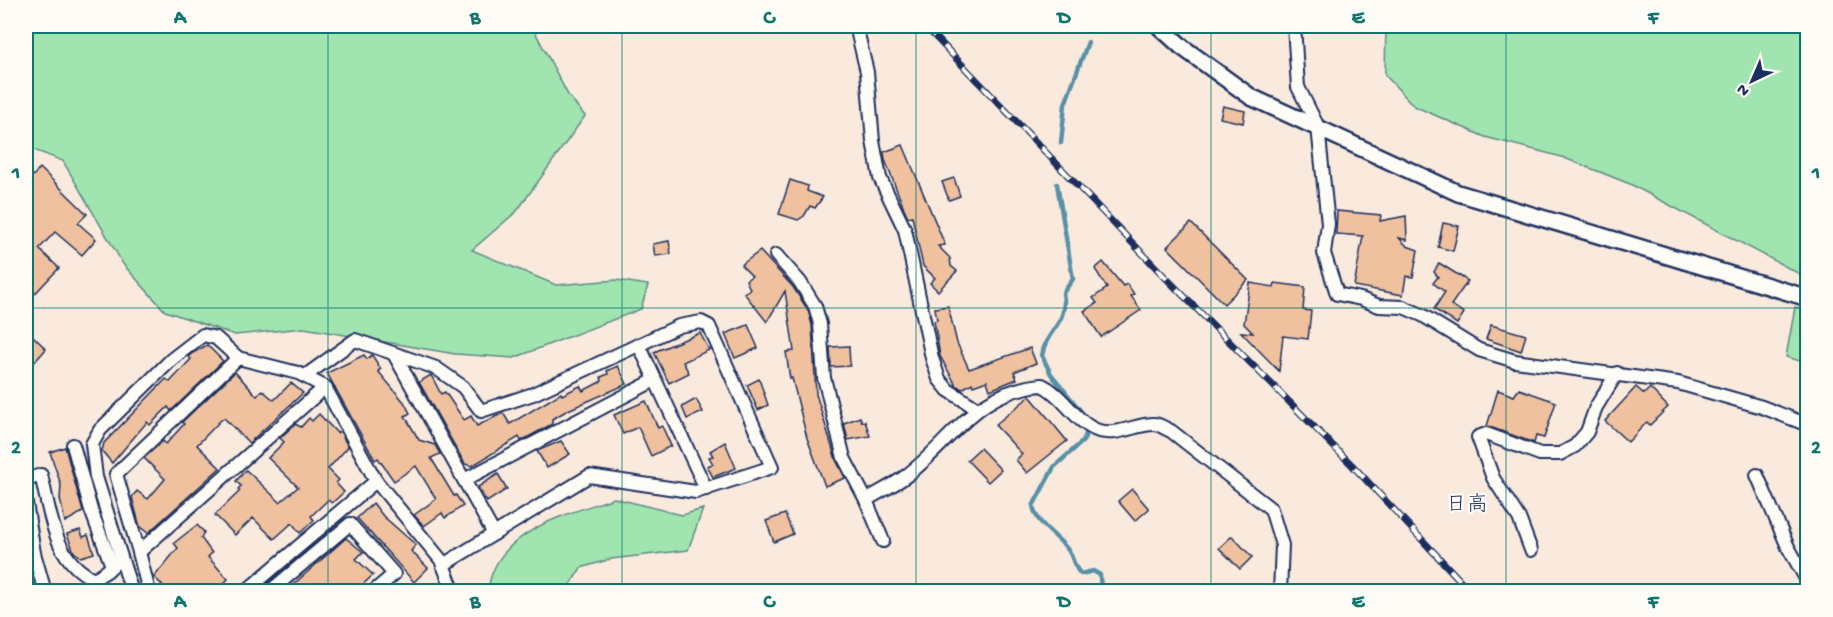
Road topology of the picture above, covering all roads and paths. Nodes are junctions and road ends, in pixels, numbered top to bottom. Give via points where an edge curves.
1 (856, 26) edge
2 (1159, 26) edge
3 (1294, 26) edge
4 (1318, 127) junction
5 (776, 255) dead end
6 (1808, 298) edge
7 (639, 345) junction
8 (394, 354) junction
9 (238, 358) junction
10 (1617, 374) junction
11 (305, 376) junction
12 (655, 380) junction
13 (325, 387) junction
14 (976, 408) junction
15 (1808, 425) edge
16 (73, 446) dead end
17 (1757, 475) dead end
18 (26, 480) edge
19 (464, 480) junction
20 (376, 481) junction
21 (706, 489) junction
22 (866, 500) junction
23 (26, 503) edge
24 (494, 534) junction
25 (883, 541) dead end
26 (1531, 550) dead end
27 (139, 552) junction
28 (121, 557) junction
29 (443, 565) junction
30 (112, 566) junction
31 (1808, 582) edge
32 (450, 588) edge
33 (45, 591) edge
34 (132, 591) edge
35 (149, 591) edge
36 (244, 591) edge
37 (269, 591) edge
38 (373, 591) edge
39 (1280, 591) edge

1 - 14 street via 867,72 880,178 905,230 932,358 939,379 948,390
2 - 4 street via 1251,97
3 - 4 street via 1298,87
4 - 6 street via 1458,193
4 - 10 street via 1328,224 1324,253 1337,294 1379,306 1403,307 1479,350 1515,361
5 - 22 street via 815,306 824,378 844,458
7 - 8 street via 533,394 481,411 463,387 436,368
7 - 12 street
7 - 21 street via 679,326 701,322 709,326 772,467
8 - 11 street via 355,340
8 - 19 street
9 - 11 street
9 - 27 street via 116,474
9 - 28 street via 216,338 202,335 100,430 92,444 96,477
10 - 15 street via 1692,386
10 - 26 street via 1596,407 1587,432 1575,446 1560,454 1540,454 1486,434 1478,437 1493,478 1519,518
11 - 13 street
12 - 19 street
12 - 21 street
13 - 20 street
13 - 27 street
14 - 22 street via 907,476
14 - 39 street via 1023,388 1042,385 1098,431 1114,433 1156,424 1192,446 1270,509 1282,545
16 - 30 street
17 - 31 street via 1788,548
18 - 30 street via 41,476 58,543 81,573 94,579
19 - 24 street
20 - 29 street
20 - 36 street
21 - 24 street via 696,492 589,476
22 - 25 street
23 - 33 street
24 - 29 street
27 - 35 street
28 - 30 street
28 - 34 street
29 - 32 street
37 - 38 street via 350,524 394,574

